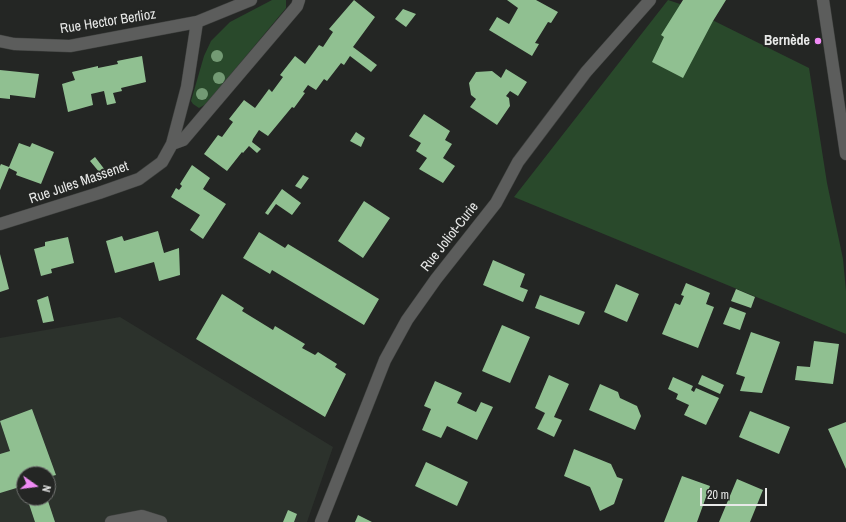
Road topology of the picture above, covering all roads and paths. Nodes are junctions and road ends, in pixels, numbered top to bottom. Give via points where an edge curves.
1 (251, 0) edge
2 (299, 0) edge
3 (650, 0) edge
4 (823, 0) edge
5 (197, 22) junction
6 (0, 41) edge
7 (172, 144) junction
8 (846, 154) edge
9 (0, 224) edge
10 (111, 522) edge
11 (162, 522) edge
12 (321, 522) edge

1 - 5 street, Rue Hector Berlioz
2 - 7 street via 297,6 183,140
3 - 12 street, Rue Joliot-Curie via 586,72 518,162 496,203 407,320 385,360
4 - 8 street
5 - 6 street, Rue Hector Berlioz via 70,46
5 - 7 street, Rue Jules Massenet via 186,86
7 - 9 street, Rue Jules Massenet via 162,162 139,179
10 - 11 street via 142,516

